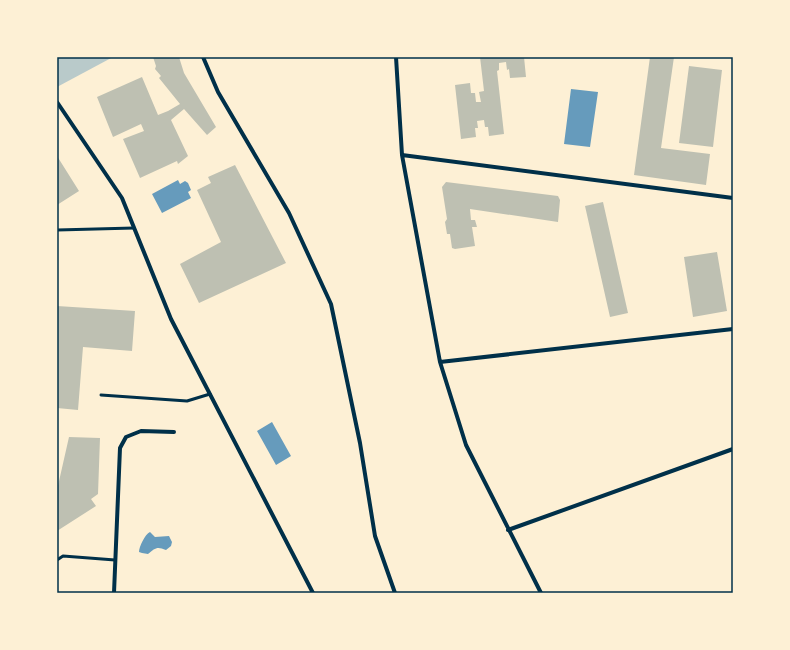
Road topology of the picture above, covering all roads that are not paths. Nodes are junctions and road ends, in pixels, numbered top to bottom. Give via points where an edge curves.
1 (203, 57) edge
2 (395, 57) edge
3 (57, 102) edge
4 (402, 154) junction
5 (733, 198) edge
6 (134, 228) junction
7 (57, 230) edge
8 (733, 329) edge
9 (440, 362) junction
10 (210, 394) junction
11 (101, 395) dead end
12 (174, 432) dead end
13 (733, 449) edge
14 (508, 530) junction
15 (57, 560) edge
16 (115, 560) junction
17 (114, 593) edge
18 (313, 593) edge
19 (395, 593) edge
20 (540, 593) edge

1 - 19 street via 218,92 288,213 331,304 360,443 375,536
2 - 4 street
3 - 6 street via 122,198
4 - 5 street
4 - 9 street
6 - 7 lane
6 - 10 street via 170,319
8 - 9 street
9 - 14 street via 466,445
10 - 11 lane via 187,401
10 - 18 street
12 - 16 street via 141,431 126,437 120,448
13 - 14 street
14 - 20 street
15 - 16 lane via 63,556
16 - 17 street

